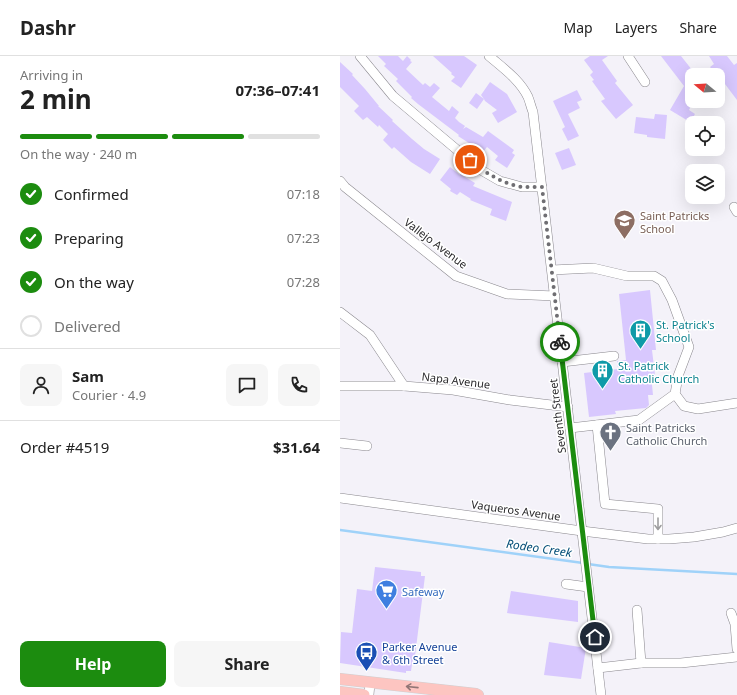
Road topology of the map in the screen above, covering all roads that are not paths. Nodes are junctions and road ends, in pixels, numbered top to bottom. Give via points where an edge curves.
1 (360, 56) edge
2 (488, 56) edge
3 (628, 56) edge
4 (645, 82) dead end
5 (340, 181) edge
6 (542, 187) junction
7 (552, 270) junction
8 (555, 296) junction
9 (340, 312) edge
10 (614, 356) dead end
11 (562, 362) junction
12 (340, 386) edge
13 (404, 386) junction
14 (675, 394) junction
15 (737, 403) edge
16 (568, 407) junction
17 (598, 425) junction
18 (570, 428) junction
19 (340, 443) edge
20 (367, 446) dead end
21 (340, 498) edge
22 (737, 528) edge
23 (582, 531) junction
24 (658, 539) junction
25 (566, 584) dead end
26 (588, 587) junction
27 (637, 610) dead end
28 (731, 613) dead end
29 (737, 649) edge
30 (737, 657) edge
31 (641, 663) junction
32 (598, 668) junction
33 (340, 679) edge
34 (370, 683) junction
35 (340, 692) edge
36 (364, 695) edge
37 (369, 695) edge
38 (478, 695) edge
39 (601, 695) edge

1 - 6 street via 393,96 481,170 500,181 522,187
2 - 6 street, Seventh Street via 519,83 527,96 533,112
3 - 4 street
5 - 8 street, Vallejo Avenue via 456,276 507,294
6 - 7 street, Seventh Street
7 - 8 street, Seventh Street
7 - 14 street via 593,268 627,276 654,276 662,281 672,300 689,347 678,376
8 - 11 street, Seventh Street
9 - 13 street via 370,335
10 - 11 street
11 - 16 street, Seventh Street
12 - 13 street, Napa Avenue
13 - 16 street, Napa Avenue via 453,390
14 - 15 street via 684,406 698,409
14 - 17 street via 639,420
16 - 18 street, Seventh Street
17 - 18 street
17 -> 24 street via 605,504 658,509
18 - 23 street, Seventh Street
19 - 20 street
21 - 23 street, Vaqueros Avenue
22 - 24 street, Vaqueros Avenue via 694,537
23 - 24 street, Vaqueros Avenue
23 - 26 street, Seventh Street
25 - 26 street
26 - 32 street, Seventh Street
27 - 31 street
28 - 29 street via 735,624
30 - 31 street via 681,663
31 - 32 street
32 - 39 street, Seventh Street
33 - 34 main road
34 - 37 street
38 -> 34 main road
35 - 36 main road

